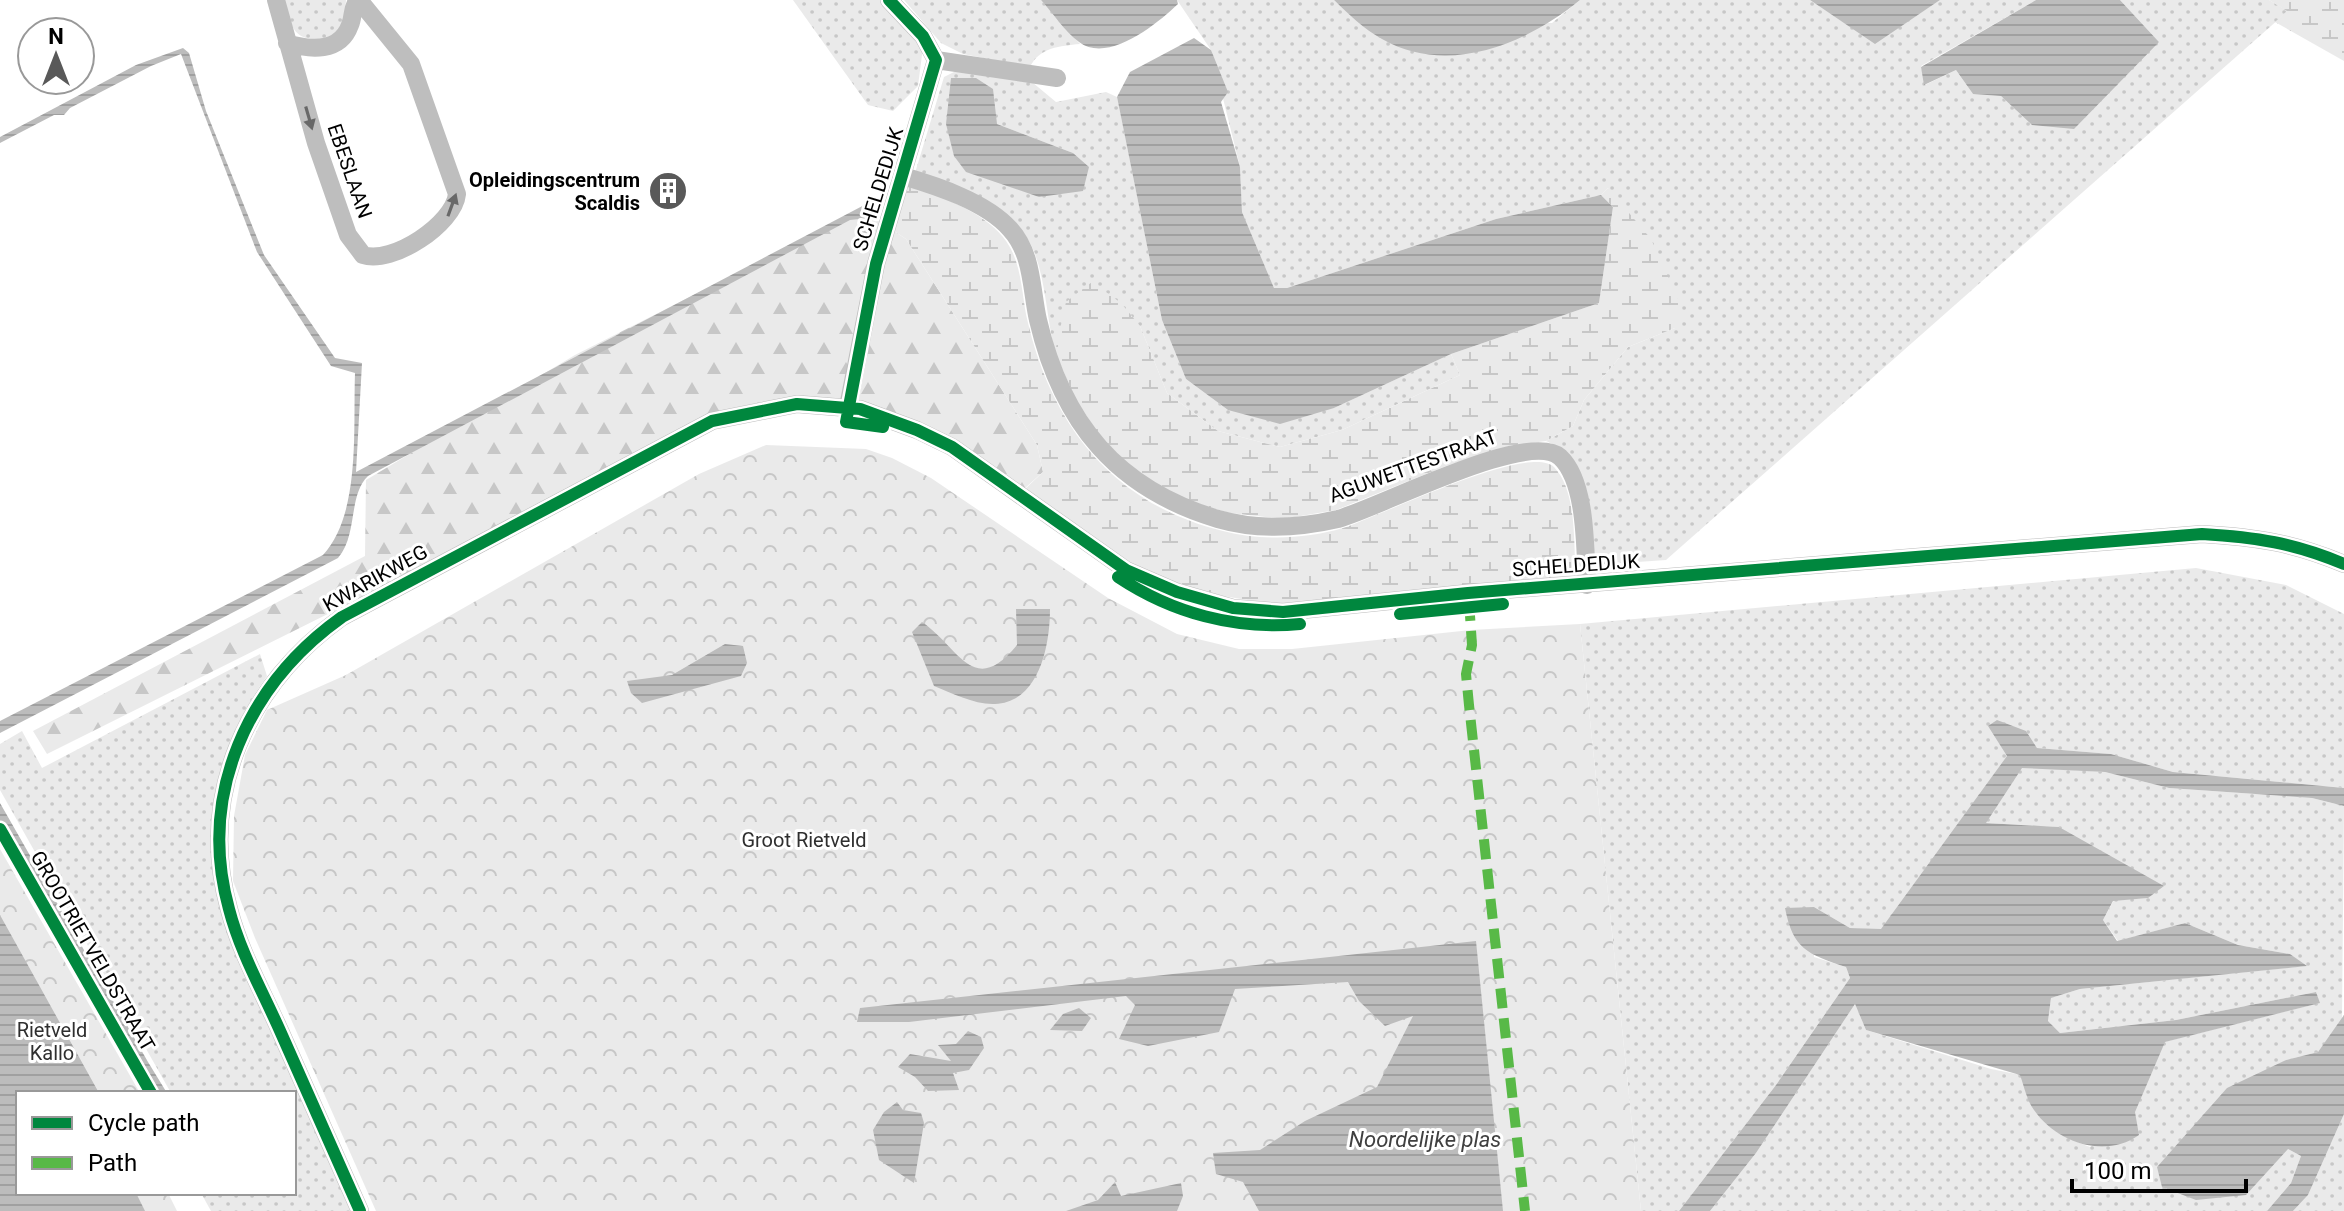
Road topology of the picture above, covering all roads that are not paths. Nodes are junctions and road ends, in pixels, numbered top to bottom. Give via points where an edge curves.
1 (276, 0) edge
2 (358, 0) edge
3 (889, 0) edge
4 (287, 43) junction
5 (936, 60) junction
6 (1057, 78) dead end
7 (903, 176) junction
8 (854, 408) junction
9 (2344, 564) edge
10 (1587, 585) junction
11 (360, 1211) edge

1 - 4 street, EBESLAAN
2 - 4 street, EBESLAAN via 349,29 331,46 313,49
4 -> 2 street, EBESLAAN via 348,235 363,255 390,256 446,219 457,194 415,71
3 - 5 street via 923,36
5 - 6 street
5 - 7 street, SCHELDEDIJK
7 - 8 street, SCHELDEDIJK via 876,264
7 - 10 street, AGUWETTESTRAAT via 991,213 1011,230 1027,256 1047,355 1066,400 1090,437 1125,474 1177,507 1228,522 1283,528 1339,518 1449,474 1544,450 1559,456 1576,487
8 - 10 street, SCHELDEDIJK via 897,420 952,447 1126,570 1233,608 1283,612
8 - 11 street, KWARIKWEG via 797,404 712,421 342,617 292,658 256,705 224,787 222,881 241,944
9 - 10 street, SCHELDEDIJK via 2259,537 2202,534

